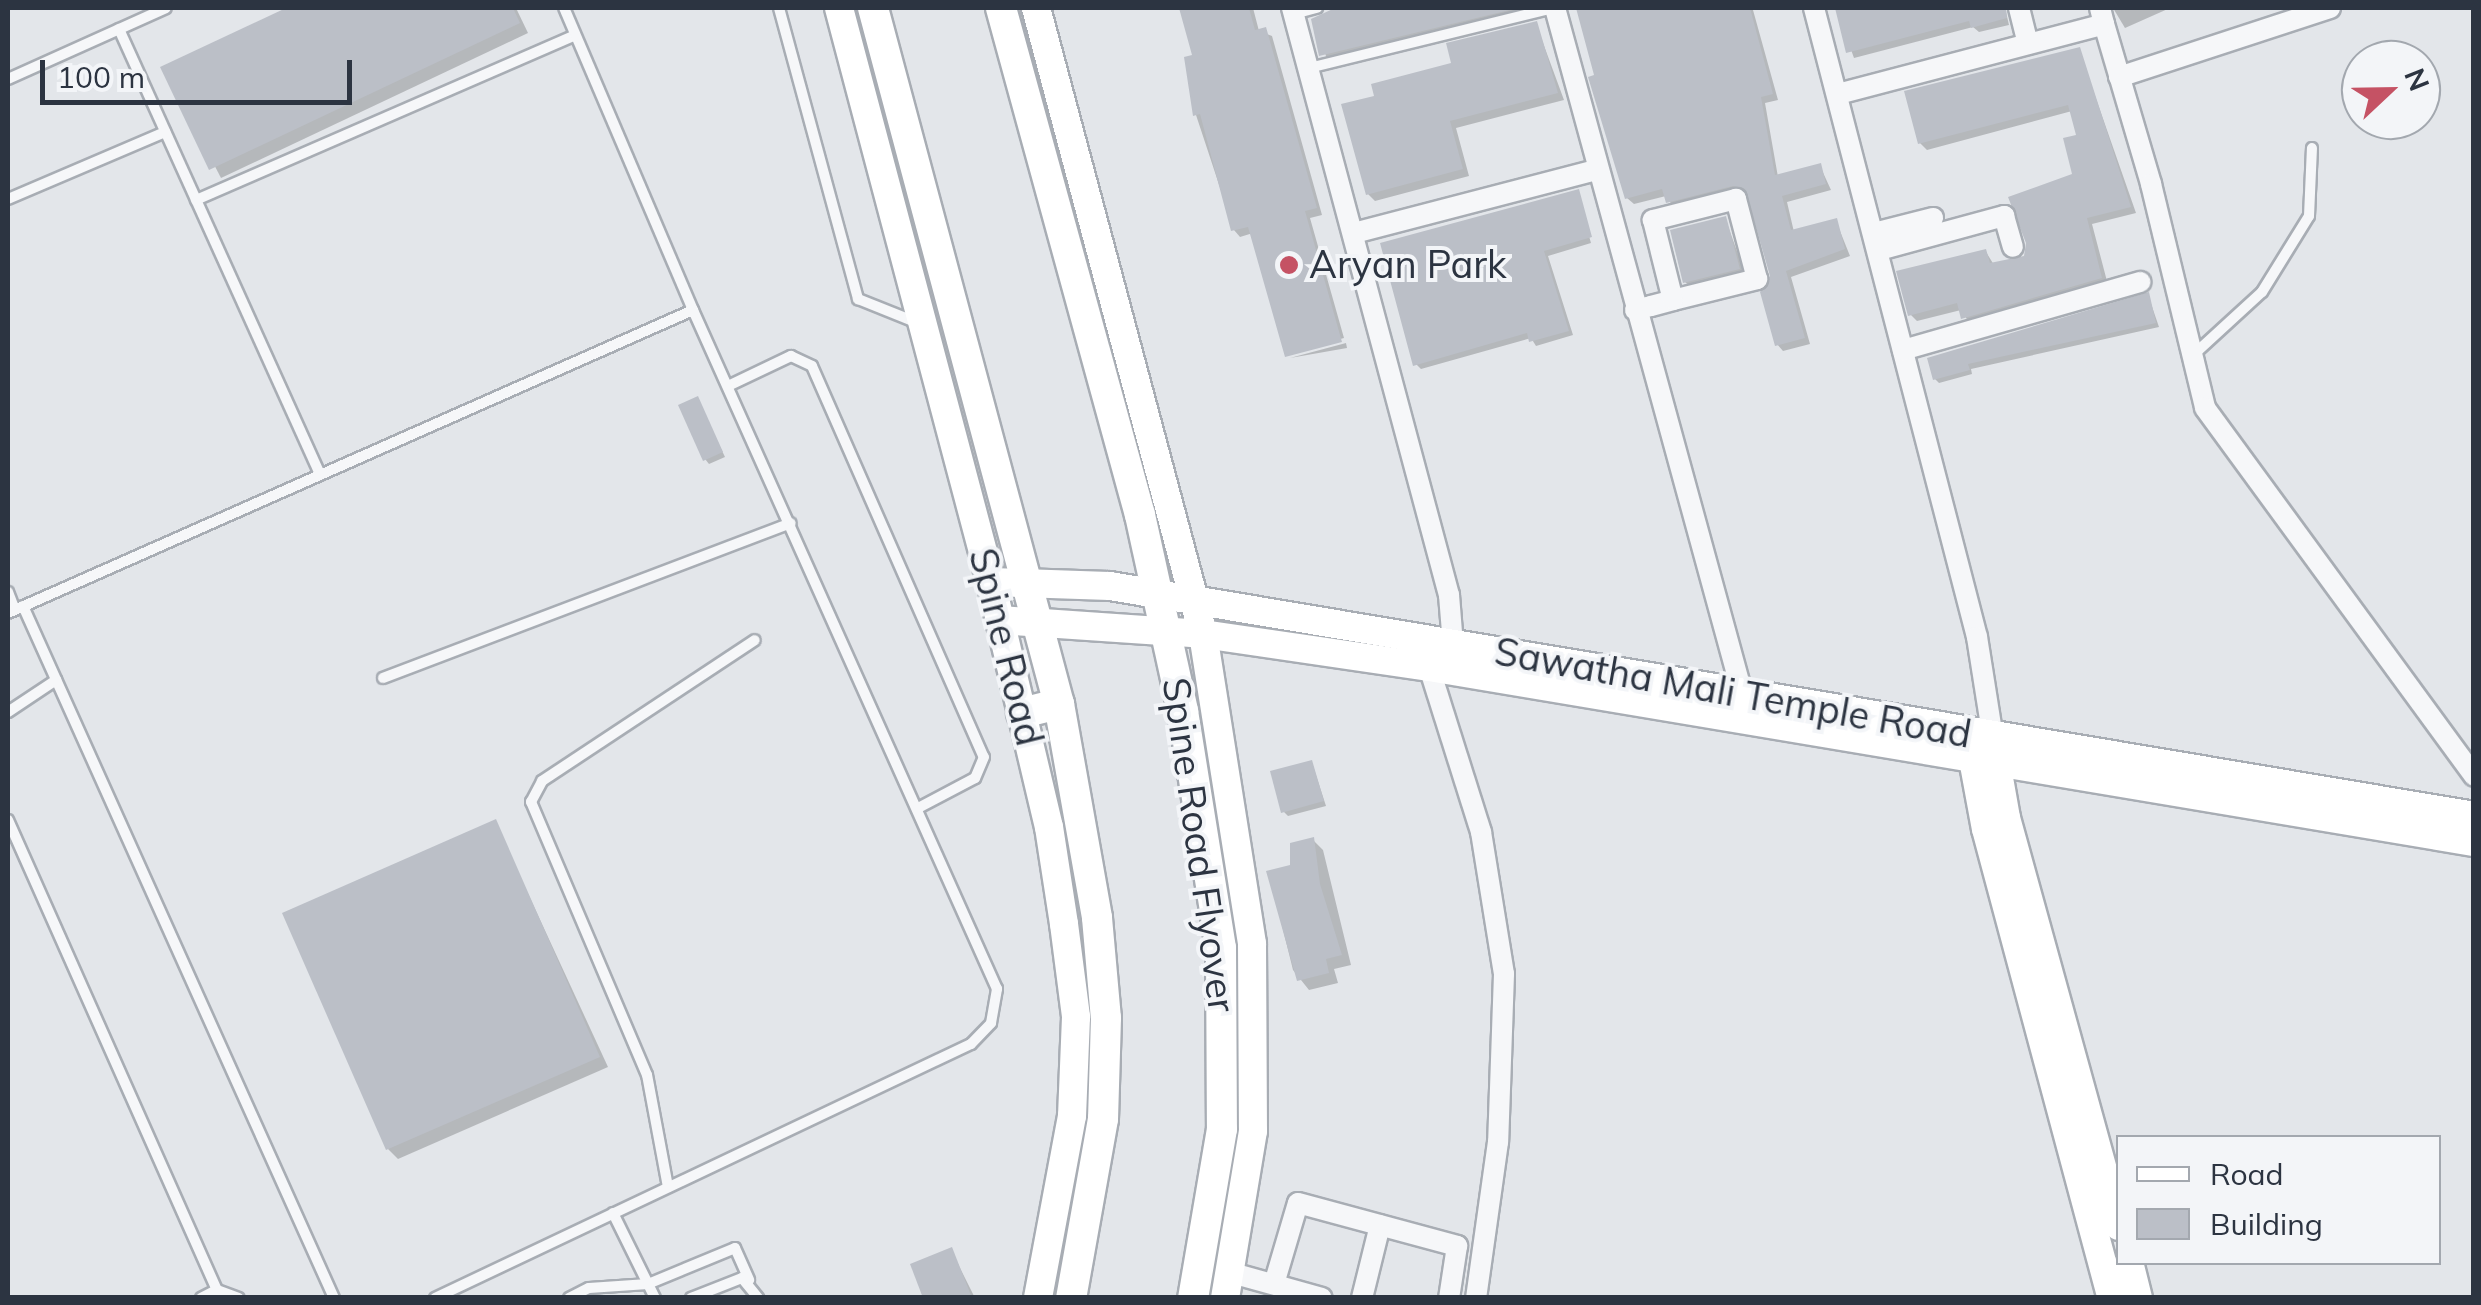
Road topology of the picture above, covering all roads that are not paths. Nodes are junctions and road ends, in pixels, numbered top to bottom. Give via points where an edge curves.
1 (166, 8) edge
2 (564, 8) edge
3 (778, 8) edge
4 (838, 8) edge
5 (873, 8) edge
6 (1001, 8) edge
7 (1036, 8) edge
8 (1317, 8) edge
9 (1554, 8) edge
10 (1814, 8) edge
11 (2018, 8) edge
12 (2330, 8) edge
13 (1293, 11) edge
14 (2102, 16) edge
15 (119, 29) junction
16 (576, 34) junction
17 (2028, 44) junction
18 (1309, 68) junction
19 (2120, 77) junction
20 (8, 79) edge
21 (1838, 94) junction
22 (165, 132) junction
23 (2312, 148) dead end
24 (1596, 170) junction
25 (8, 199) edge
26 (196, 200) junction
27 (1933, 218) dead end
28 (1354, 233) junction
29 (1876, 242) junction
30 (2013, 247) dead end
31 (2140, 282) dead end
32 (1673, 300) junction
33 (693, 310) junction
34 (1635, 310) junction
35 (923, 325) junction
36 (1903, 350) junction
37 (2190, 358) junction
38 (728, 386) junction
39 (320, 474) junction
40 (790, 524) junction
41 (991, 582) junction
42 (1028, 582) junction
43 (8, 592) edge
44 (1157, 594) junction
45 (1196, 600) junction
46 (15, 610) edge
47 (999, 620) junction
48 (1038, 620) junction
49 (1165, 630) junction
50 (1204, 634) junction
51 (755, 640) dead end
52 (1453, 646) junction
53 (1429, 667) junction
54 (383, 678) dead end
55 (56, 680) junction
56 (1744, 696) junction
57 (1058, 704) junction
58 (8, 712) edge
59 (1022, 714) junction
60 (1981, 748) junction
61 (2474, 776) edge
62 (918, 808) junction
63 (2474, 816) edge
64 (8, 820) edge
65 (2474, 842) edge
66 (668, 1187) junction
67 (613, 1213) junction
68 (2116, 1219) edge
69 (1380, 1225) junction
70 (2129, 1265) edge
71 (748, 1280) junction
72 (648, 1284) junction
73 (1274, 1284) junction
74 (1228, 1285) edge
75 (217, 1290) junction
76 (200, 1298) edge
77 (238, 1298) edge
78 (334, 1298) edge
79 (434, 1298) edge
80 (569, 1298) edge
81 (654, 1298) edge
82 (692, 1298) edge
83 (758, 1298) edge
84 (1038, 1298) edge
85 (1070, 1298) edge
86 (1194, 1298) edge
87 (1322, 1298) edge
88 (1362, 1298) edge
89 (1449, 1298) edge
90 (1476, 1298) edge
91 (2112, 1298) edge
92 (2138, 1298) edge

1 - 15 lane
2 - 16 lane
3 - 35 lane via 858,299
4 - 35 street, Spine Road
5 - 42 main road, Spine Road
6 - 44 main road
7 - 45 street
8 - 13 lane
9 - 18 lane
9 - 24 street
10 - 21 street
11 - 17 street
12 - 19 street
13 - 18 street
14 - 17 street
14 - 19 street
15 - 20 lane
15 - 22 lane
16 - 26 lane
16 - 33 lane
17 - 21 street
18 - 28 street
19 - 37 street
21 - 29 street
22 - 25 lane
22 - 26 lane
23 - 37 lane via 2309,216 2262,292
24 - 28 street
24 - 34 street
26 - 39 lane
27 - 29 street
28 - 52 street via 1450,595
29 - 30 street via 2004,216
29 - 36 street
31 - 36 street
32 - 32 street via 1757,279 1736,199 1653,220
32 - 34 street
33 - 38 lane
33 - 39 lane
34 - 56 street
35 - 41 street, Spine Road
36 - 60 street via 1977,637
37 - 61 street via 2216,428
38 - 40 lane
38 - 62 lane via 792,356 812,366 984,757 975,778
39 - 46 lane
40 - 54 lane
40 - 62 lane
41 - 42 street, Sawatha Mali Temple Road
41 - 47 street, Spine Road
42 - 44 street, Sawatha Mali Temple Road
42 - 48 main road, Spine Road
43 - 46 lane
44 - 45 street, Sawatha Mali Temple Road
44 - 49 main road
45 - 50 street
45 - 52 street, Sawatha Mali Temple Road
46 - 55 lane
47 - 48 street, Sawatha Mali Temple Road
47 - 59 street, Spine Road
48 - 49 street, Sawatha Mali Temple Road
48 - 57 main road
49 - 50 street, Sawatha Mali Temple Road
49 - 86 main road, Spine Road Flyover via 1204,834 1226,1016 1219,1160
50 - 53 street, Sawatha Mali Temple Road
50 - 74 street via 1257,1016 1253,1131
51 - 66 lane via 542,780 531,802 647,1074
52 - 56 street, Sawatha Mali Temple Road
53 - 60 street, Sawatha Mali Temple Road
53 - 90 street via 1481,832 1504,974 1498,1142
55 - 58 lane
55 - 78 lane
56 - 60 street, Sawatha Mali Temple Road
57 - 59 main road
57 - 85 main road via 1098,918 1106,1018 1097,1173
59 - 84 street, Spine Road via 1049,827 1076,1017 1066,1168
60 - 63 street, Sawatha Mali Temple Road
60 - 65 street, Sawatha Mali Temple Road
60 - 68 street
60 - 91 street
62 - 66 lane via 998,989 992,1024 971,1044
64 - 75 lane
66 - 67 lane
67 - 72 lane
67 - 79 lane
69 - 73 street via 1298,1202
69 - 88 street
69 - 89 street via 1456,1246
70 - 92 street
71 - 72 lane via 735,1248
71 - 82 lane via 732,1279
71 - 83 lane
72 - 80 lane via 589,1288
72 - 81 lane
73 - 74 street
73 - 87 street
75 - 76 lane
75 - 77 lane

